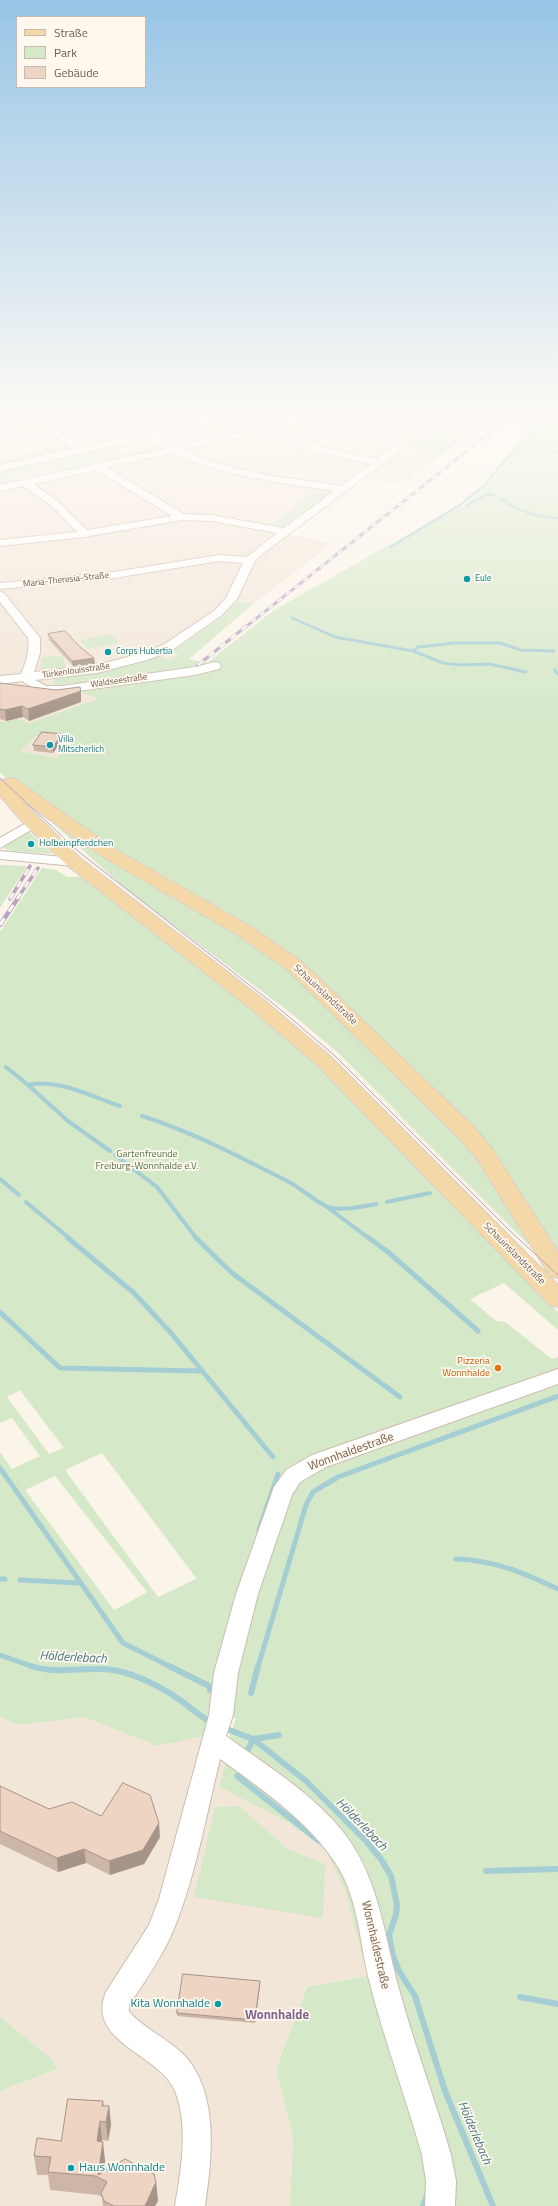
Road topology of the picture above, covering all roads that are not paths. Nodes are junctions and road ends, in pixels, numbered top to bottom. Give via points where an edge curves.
1 (71, 518) edge
2 (177, 518) edge
3 (209, 518) edge
4 (303, 518) edge
5 (286, 531) junction
6 (84, 534) junction
7 (0, 543) edge
8 (250, 560) junction
9 (0, 586) edge
10 (0, 595) edge
11 (215, 666) dead end
12 (26, 678) junction
13 (0, 680) edge
14 (0, 777) edge
15 (0, 786) edge
16 (33, 823) junction
17 (0, 844) edge
18 (0, 855) edge
19 (74, 862) junction
20 (506, 1246) junction
21 (543, 1246) junction
22 (558, 1270) edge
23 (558, 1299) edge
24 (558, 1376) edge
25 (216, 1730) junction
26 (190, 2206) edge
27 (440, 2206) edge

1 - 6 street
2 - 6 street
3 - 5 street
4 - 5 street, Türkenlouisstraße
5 - 8 street, Türkenlouisstraße
6 - 7 street
8 - 9 street, Maria-Theresia-Straße via 219,558 114,575
8 - 12 street, Türkenlouisstraße via 231,598 218,613 167,648 142,658 97,669
10 - 12 street via 34,638 34,656
11 - 12 street, Waldseestraße via 54,691 38,688
12 - 13 street, Türkenlouisstraße
14 - 21 main road, Schauinslandstraße via 109,853 243,930 295,966 466,1132 485,1155
15 - 16 main road, Schauinslandstraße
16 - 17 street
16 - 19 main road, Schauinslandstraße
18 - 19 street
19 - 20 main road, Schauinslandstraße via 258,1004 323,1060
20 - 21 main road via 528,1254
20 - 23 main road, Schauinslandstraße
21 - 22 main road, Schauinslandstraße
24 - 25 street, Wonnhaldestraße via 320,1461 293,1476 282,1493 247,1594 226,1673
25 - 26 street, Wonnhaldestraße via 172,1899 160,1931 116,2001 115,2008 118,2018 127,2028 165,2055 189,2090 196,2142 195,2180
25 - 27 street, Wonnhaldestraße via 333,1838 361,1886 383,1982 437,2157 442,2192

